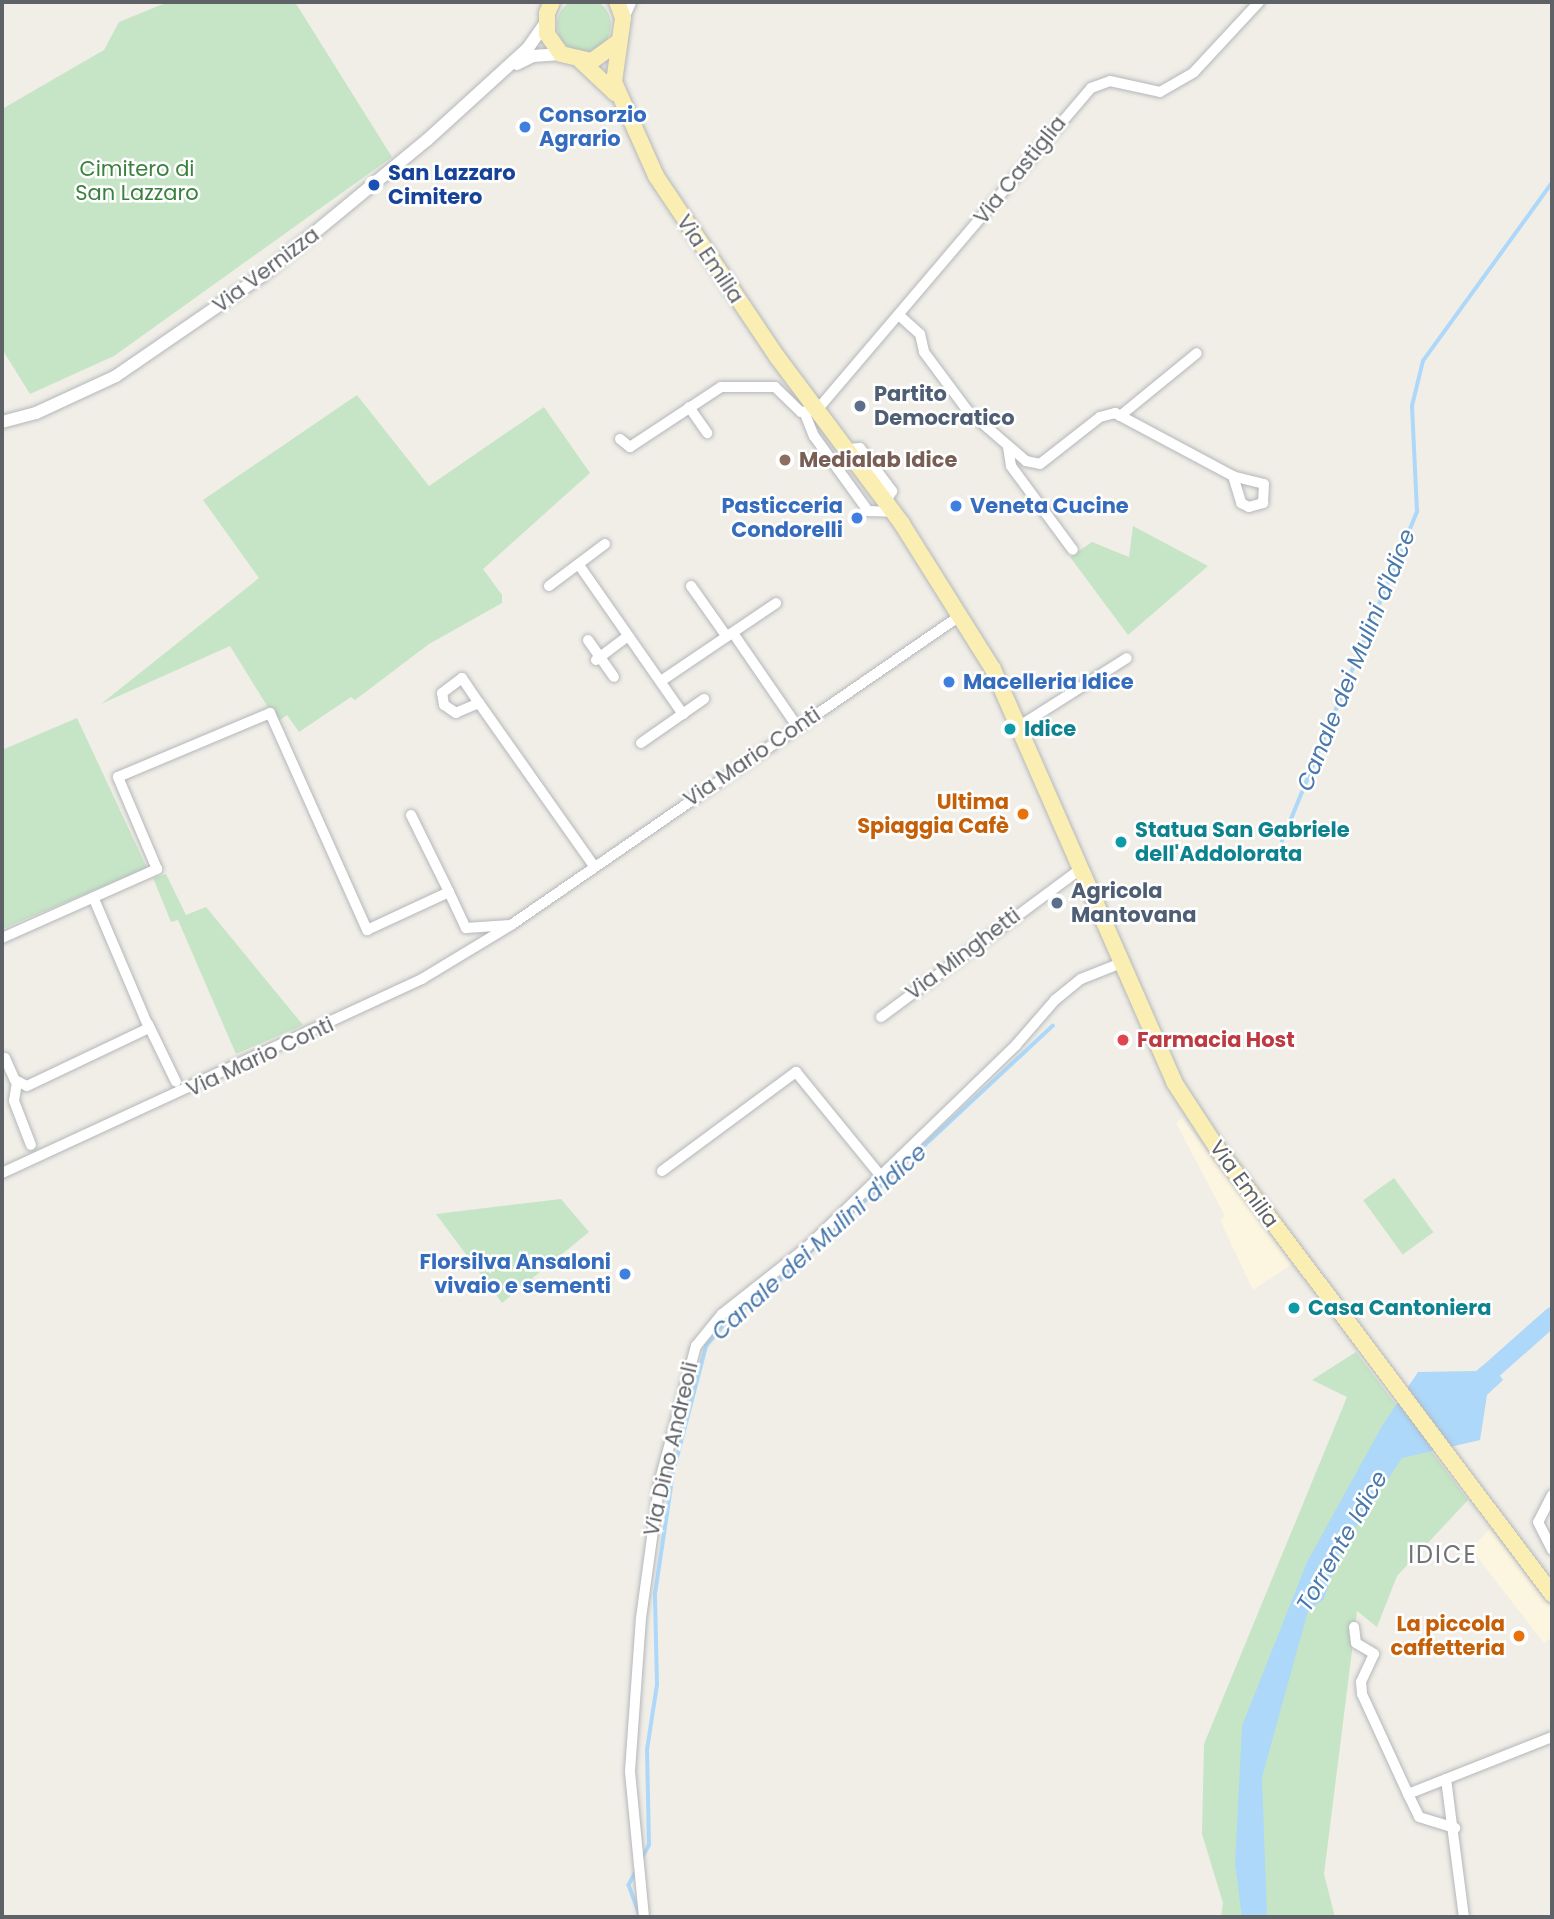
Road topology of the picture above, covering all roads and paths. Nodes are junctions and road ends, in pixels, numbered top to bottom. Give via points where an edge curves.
1 (617, 2) edge
2 (630, 2) edge
3 (1258, 2) edge
4 (546, 10) edge
5 (623, 18) junction
6 (617, 43) junction
7 (561, 54) junction
8 (581, 61) junction
9 (501, 72) junction
10 (619, 99) junction
11 (901, 317) junction
12 (1197, 354) dead end
13 (778, 358) junction
14 (768, 386) junction
15 (689, 407) junction
16 (811, 412) junction
17 (1121, 416) junction
18 (2, 422) edge
19 (707, 433) dead end
20 (620, 439) dead end
21 (1008, 447) junction
22 (1233, 476) dead end
23 (890, 506) junction
24 (605, 544) dead end
25 (1073, 550) dead end
26 (579, 565) junction
27 (549, 586) dead end
28 (691, 586) dead end
29 (776, 603) dead end
30 (961, 615) junction
31 (628, 636) junction
32 (730, 636) junction
33 (587, 640) dead end
34 (598, 658) junction
35 (1127, 658) dead end
36 (614, 677) dead end
37 (661, 681) junction
38 (704, 699) dead end
39 (479, 703) dead end
40 (683, 714) junction
41 (1021, 725) junction
42 (797, 726) junction
43 (641, 743) dead end
44 (411, 816) dead end
45 (594, 866) junction
46 (1080, 869) junction
47 (449, 892) junction
48 (93, 897) junction
49 (511, 925) junction
50 (2, 938) edge
51 (1121, 963) junction
52 (880, 1017) dead end
53 (148, 1024) junction
54 (5, 1058) dead end
55 (17, 1082) junction
56 (176, 1082) dead end
57 (31, 1145) dead end
58 (662, 1171) dead end
59 (2, 1173) edge
60 (880, 1175) junction
61 (1552, 1495) edge
62 (1552, 1550) edge
63 (1552, 1594) edge
64 (1354, 1627) dead end
65 (1552, 1737) edge
66 (1446, 1779) junction
67 (1408, 1794) junction
68 (1455, 1828) junction
69 (644, 1917) edge
70 (1464, 1917) edge

1 - 5 main road
2 - 5 street
3 - 11 street, Via Castiglia via 1194,72 1160,92 1110,81 1091,88
4 - 7 main road via 553,45
4 - 9 street, Via Vernizza via 537,38
5 - 6 main road, Via Emilia
6 - 8 main road via 602,57
6 - 10 main road, Via Emilia via 614,69
7 - 8 main road, Via Emilia
7 - 9 street, Via Vernizza via 533,56
8 - 10 main road, Via Emilia via 601,76
9 - 18 street, Via Vernizza via 374,186 174,338 104,382 36,413
10 - 13 main road, Via Emilia via 656,176
11 - 16 street, Via Castiglia
11 - 21 street via 920,334 924,352 967,410
12 - 17 street
13 - 14 street via 778,372
13 - 16 main road, Via Emilia
14 - 15 street via 721,387
14 - 16 street, Via Emilia via 781,389
15 - 19 street
15 - 20 street via 631,447
16 - 23 main road, Via Emilia via 847,449
16 - 23 street, Via Emilia via 814,436 868,511
17 - 21 street via 1100,417 1040,464 1026,461
17 - 22 street
21 - 25 street via 1011,467
23 - 30 main road, Via Emilia
24 - 26 street
26 - 27 street
26 - 31 street
28 - 32 street
29 - 32 street
30 - 41 main road, Via Emilia
30 - 42 street, Via Mario Conti
31 - 34 street
31 - 37 street
32 - 37 street
32 - 42 street
33 - 34 street
34 - 36 street
35 - 41 street
37 - 40 street
38 - 40 street
39 - 45 street
40 - 43 street
41 - 46 main road, Via Emilia
42 - 45 street, Via Mario Conti
44 - 47 street
45 - 49 street, Via Mario Conti
46 - 51 main road, Via Emilia
46 - 52 street, Via Minghetti
47 - 48 street via 367,929 270,713 118,777 157,869
47 - 49 street via 466,928
48 - 50 street
48 - 53 street
49 - 59 street, Via Mario Conti via 355,1013
51 - 60 street, Via Dino Andreoli via 1081,979 1055,1000 1016,1045
51 - 63 main road, Via Emilia via 1160,1056 1194,1115
53 - 55 street via 146,1033 27,1086
53 - 56 street
54 - 55 street
55 - 57 street via 14,1101
58 - 60 street via 796,1072
60 - 69 street, Via Dino Andreoli via 784,1268 722,1314 696,1346 660,1479 641,1618 630,1770
61 - 62 street via 1538,1522
64 - 67 street via 1356,1643 1374,1654 1361,1682 1362,1694
65 - 66 street
66 - 67 street
66 - 68 street
67 - 68 street via 1419,1817
68 - 70 street

